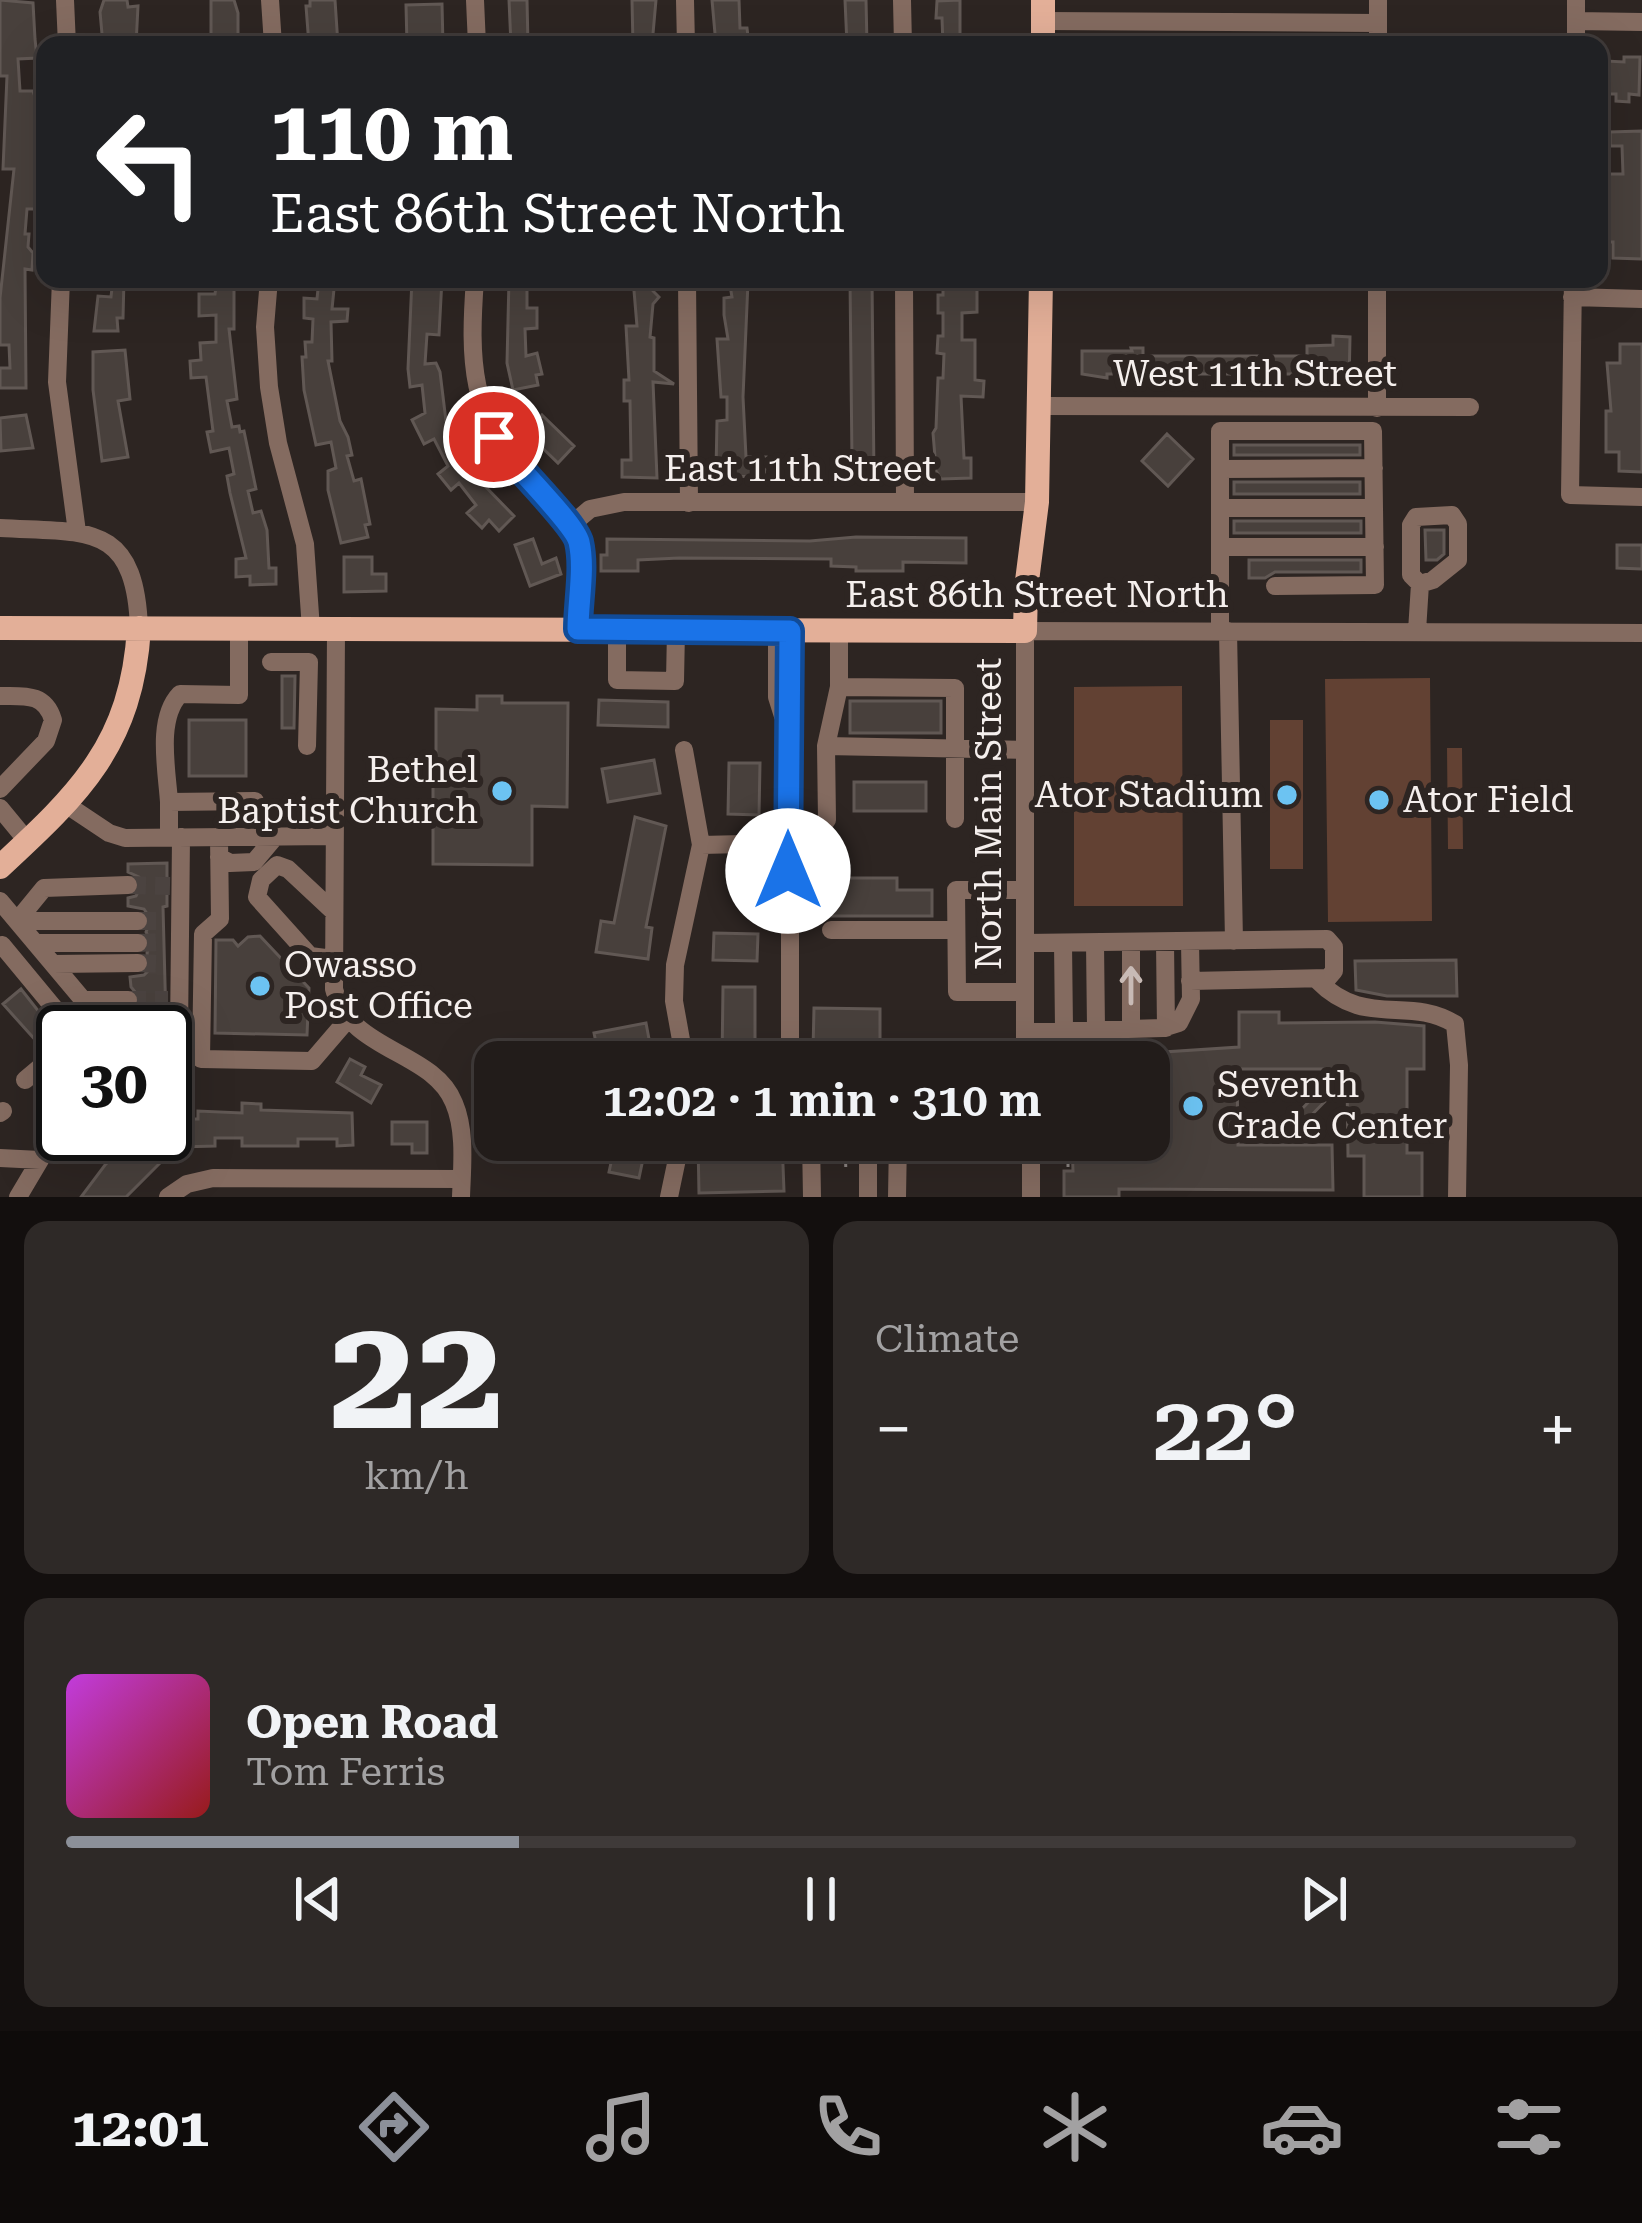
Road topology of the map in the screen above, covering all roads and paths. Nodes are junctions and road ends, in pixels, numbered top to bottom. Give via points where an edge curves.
1 (65, 0) edge
2 (270, 0) edge
3 (475, 0) edge
4 (685, 0) edge
5 (902, 0) edge
6 (1378, 0) edge
7 (1576, 0) edge
8 (1576, 21) junction
9 (1043, 22) edge
10 (1642, 22) edge
11 (1378, 23) junction
12 (67, 36) edge
13 (272, 36) edge
14 (477, 36) edge
15 (686, 36) edge
16 (902, 36) edge
17 (1378, 36) edge
18 (1576, 36) edge
19 (61, 288) edge
20 (268, 288) edge
21 (475, 288) edge
22 (687, 288) edge
23 (904, 288) edge
24 (1041, 288) edge
25 (1377, 288) edge
26 (1572, 288) edge
27 (1642, 299) edge
28 (1040, 406) junction
29 (1471, 406) dead end
30 (1378, 408) junction
31 (1374, 468) junction
32 (1220, 469) junction
33 (1642, 497) edge
34 (905, 502) junction
35 (1037, 502) junction
36 (689, 503) junction
37 (1220, 508) junction
38 (1375, 508) junction
39 (571, 525) junction
40 (0, 528) edge
41 (77, 532) junction
42 (1220, 547) junction
43 (1375, 547) junction
44 (1420, 584) dead end
45 (1275, 586) dead end
46 (0, 628) edge
47 (139, 628) junction
48 (239, 629) junction
49 (324, 629) junction
50 (578, 629) junction
51 (617, 630) junction
52 (676, 630) junction
53 (784, 631) junction
54 (839, 631) junction
55 (1025, 631) junction
56 (1224, 631) junction
57 (1417, 631) junction
58 (1642, 633) edge
59 (271, 662) dead end
60 (309, 680) junction
61 (335, 680) junction
62 (839, 688) junction
63 (0, 696) edge
64 (307, 746) dead end
65 (826, 746) junction
66 (956, 748) junction
67 (684, 750) dead end
68 (1025, 750) junction
69 (0, 788) edge
70 (169, 802) junction
71 (67, 805) junction
72 (0, 808) edge
73 (956, 819) dead end
74 (827, 820) dead end
75 (332, 836) junction
76 (175, 837) junction
77 (266, 837) junction
78 (28, 842) junction
79 (788, 843) junction
80 (701, 845) junction
81 (219, 847) junction
82 (0, 867) edge
83 (128, 885) tunnel mouth
84 (1025, 890) junction
85 (0, 901) edge
86 (334, 912) junction
87 (831, 930) dead end
88 (956, 930) junction
89 (1234, 941) junction
90 (1131, 942) junction
91 (1165, 942) junction
92 (1190, 942) junction
93 (1025, 943) junction
94 (1063, 943) junction
95 (1096, 943) junction
96 (37, 945) junction
97 (1, 946) edge
98 (138, 947) junction
99 (333, 959) junction
100 (1318, 980) junction
101 (1190, 981) junction
102 (1025, 992) junction
103 (50, 1005) edge
104 (87, 1005) edge
105 (172, 1005) edge
106 (96, 1016) edge
107 (349, 1018) junction
108 (1064, 1028) junction
109 (1096, 1028) junction
110 (1131, 1028) junction
111 (1166, 1028) junction
112 (1025, 1032) junction
113 (681, 1041) edge
114 (790, 1041) edge
115 (1025, 1041) edge
116 (36, 1071) edge
117 (25, 1080) dead end
118 (0, 1158) edge
119 (677, 1161) edge
120 (811, 1161) edge
121 (846, 1161) edge
122 (868, 1161) edge
123 (898, 1161) edge
124 (1030, 1161) edge
125 (1069, 1161) edge
126 (1069, 1168) dead end
127 (846, 1176) dead end
128 (236, 1187) edge
129 (461, 1188) edge
130 (18, 1197) edge
131 (168, 1197) edge
132 (669, 1197) edge
133 (812, 1197) edge
134 (868, 1197) edge
135 (897, 1197) edge
136 (1031, 1197) edge
137 (1456, 1197) edge

1 - 12 street
2 - 13 street
3 - 14 street
4 - 15 street
5 - 16 street
6 - 11 street
7 - 8 street
8 - 10 street
8 - 18 street
9 - 11 street
11 - 17 street
19 - 41 street via 57,382
20 - 49 street via 268,387
21 - 39 street via 472,361 482,410 509,460
22 - 36 street
23 - 34 street
24 - 28 main road, North Main Street
25 - 30 street
26 - 27 street
26 - 33 street via 1570,495
28 - 30 street, West 11th Street
28 - 35 main road, North Main Street
29 - 30 street, West 11th Street
31 - 32 street
31 - 32 street via 1373,430 1220,430
31 - 38 street
32 - 37 street
34 - 35 street, East 11th Street
34 - 36 street, East 11th Street
35 - 55 main road, North Main Street
36 - 39 street, East 11th Street via 607,504
37 - 38 street
37 - 42 street
38 - 43 street
39 - 50 street via 580,555
40 - 41 street
41 - 47 street via 110,544 128,564
42 - 43 street
42 - 56 street
43 - 45 street via 1376,585
44 - 57 street
46 - 47 main road, East 86th Street North
47 - 48 main road, East 86th Street North
47 - 71 main road via 120,720
48 - 49 main road, East 86th Street North
48 - 70 street via 239,695 179,694 171,704
49 - 50 main road, East 86th Street North
49 - 61 street
50 - 51 main road, East 86th Street North
51 - 52 main road, East 86th Street North
51 - 52 street via 617,680 675,681
52 - 53 main road, East 86th Street North
53 - 54 main road, East 86th Street North
53 - 79 street
54 - 55 main road, East 86th Street North
54 - 62 street
55 - 56 street, East 86th Street North
55 - 68 street, North Main Street
56 - 57 street, East 86th Street North
56 - 89 street
57 - 58 street, East 86th Street North
59 - 60 street via 309,662
60 - 61 street
60 - 64 street
61 - 75 street
62 - 65 street
62 - 66 street via 956,688
63 - 69 street via 37,698 53,720 46,741
65 - 66 street
65 - 74 street
66 - 68 street
66 - 73 street
67 - 80 street
68 - 84 street, North Main Street
70 - 76 street
70 - 77 street via 255,801
71 - 76 street via 118,836
71 - 78 main road
72 - 78 street
75 - 77 street
75 - 86 street
76 - 81 street
76 - 105 street
77 - 81 street via 254,862 230,863
78 - 82 main road
79 - 80 street
79 - 114 street
80 - 113 street via 675,965
81 - 107 street via 220,920 203,934 201,1059 312,1061
83 - 96 street via 44,887
84 - 88 street via 956,890
84 - 93 street, North Main Street
85 - 96 street
86 - 99 street
86 - 99 street via 288,869 277,865 261,880 256,897 310,956
87 - 88 street
88 - 102 street via 957,992
89 - 92 street
89 - 100 street via 1328,939 1334,971
90 - 91 street
90 - 95 street
110 -> 90 street
91 - 92 street
91 - 111 street
92 - 101 street
93 - 94 street
93 - 102 street, North Main Street
94 - 95 street
94 - 108 street
95 - 109 street
96 - 97 street
96 - 98 street
96 - 98 street
96 - 98 street
96 - 104 street
97 - 103 street
99 - 107 street via 336,1000
100 - 101 street
100 - 137 street via 1365,1010 1455,1024
101 - 111 street via 1186,1016
102 - 112 street, North Main Street
106 - 106 street via 128,1011
107 - 129 street via 450,1094 460,1125
108 - 109 street
108 - 112 street
109 - 110 street
110 - 111 street
112 - 115 street, North Main Street
116 - 117 street
118 - 130 street via 40,1160
119 - 132 street
120 - 133 street
121 - 127 path
122 - 134 street
123 - 135 street
124 - 136 street
125 - 126 path
128 - 129 street
128 - 131 street via 201,1180

